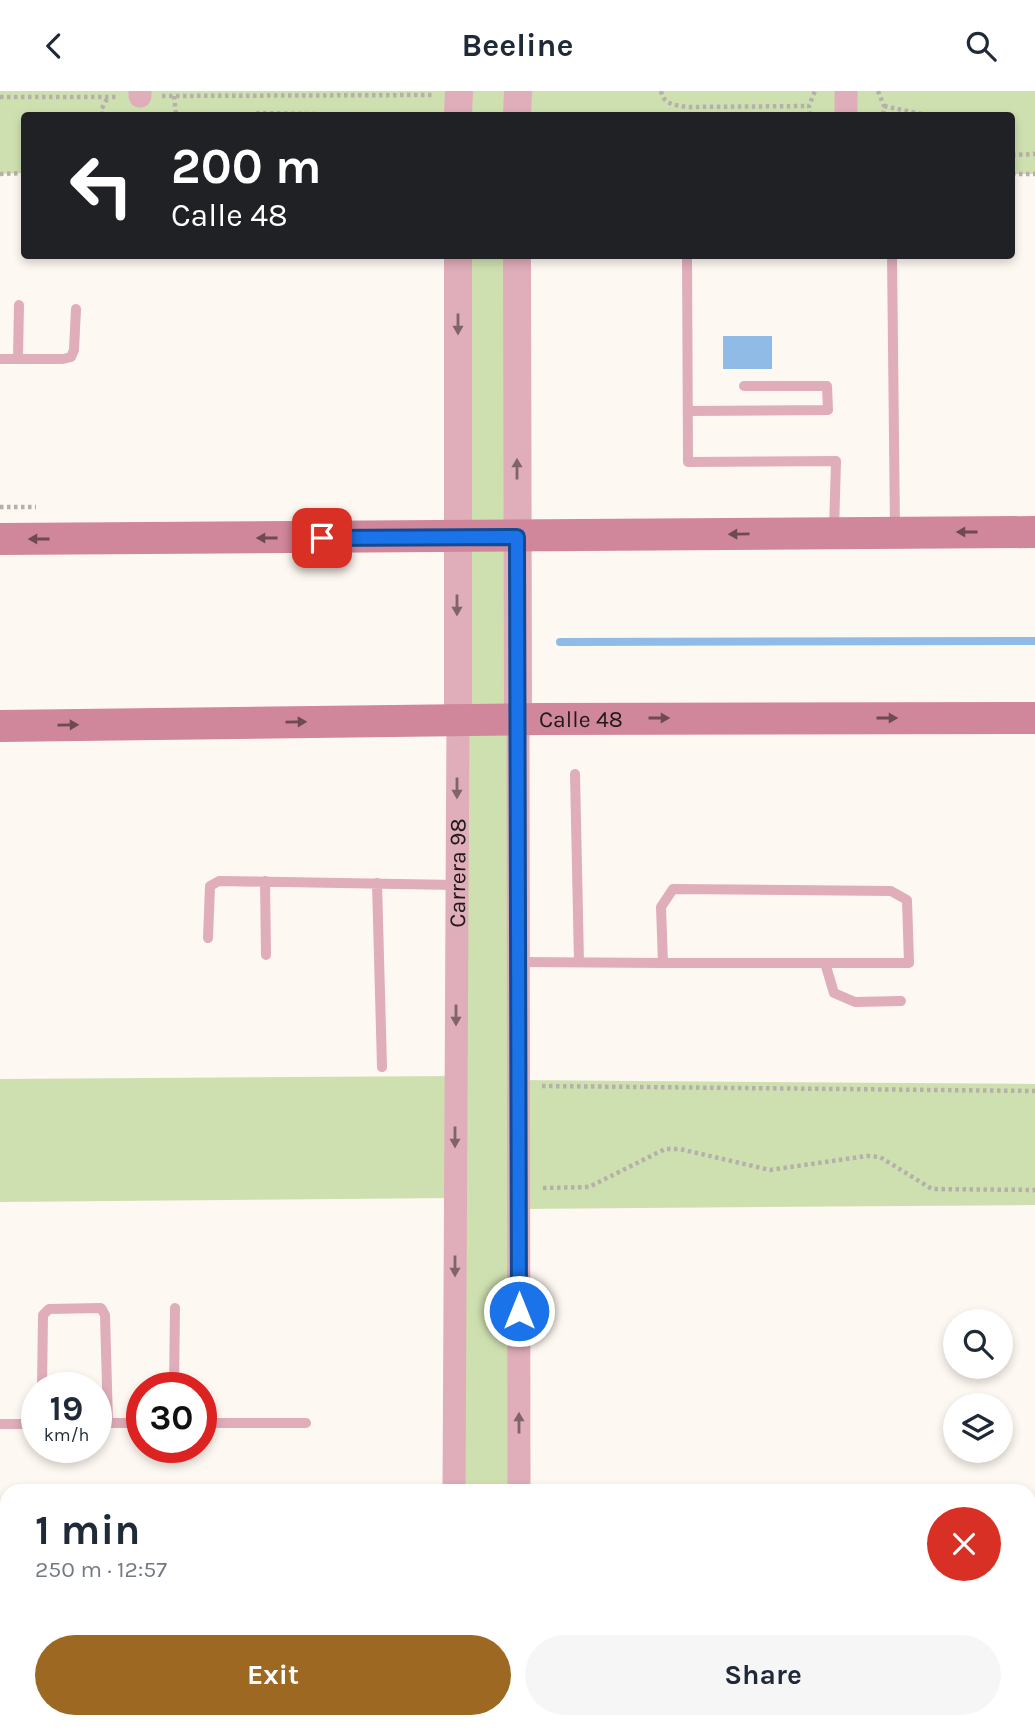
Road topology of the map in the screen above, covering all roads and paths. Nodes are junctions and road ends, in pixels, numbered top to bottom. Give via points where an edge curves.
1 (518, 91) edge
2 (661, 91) edge
3 (815, 91) edge
4 (878, 91) edge
5 (140, 94) edge
6 (174, 96) junction
7 (0, 97) edge
8 (108, 97) junction
9 (459, 100) edge
10 (809, 106) junction
11 (884, 106) junction
12 (101, 112) edge
13 (176, 112) edge
14 (517, 112) edge
15 (810, 112) edge
16 (883, 112) edge
17 (912, 112) edge
18 (1035, 154) edge
19 (1015, 155) edge
20 (21, 173) edge
21 (0, 174) edge
22 (1015, 174) edge
23 (1035, 174) edge
24 (458, 259) edge
25 (517, 259) edge
26 (687, 259) edge
27 (892, 259) edge
28 (19, 305) dead end
29 (76, 309) dead end
30 (18, 358) junction
31 (0, 359) edge
32 (744, 386) dead end
33 (688, 411) junction
34 (895, 532) junction
35 (1035, 532) edge
36 (834, 533) junction
37 (457, 537) junction
38 (517, 537) junction
39 (0, 540) edge
40 (1035, 718) edge
41 (458, 719) junction
42 (518, 719) junction
43 (0, 726) edge
44 (575, 774) dead end
45 (265, 881) junction
46 (377, 883) junction
47 (456, 885) junction
48 (208, 938) dead end
49 (266, 955) dead end
50 (518, 962) junction
51 (579, 963) junction
52 (663, 963) junction
53 (825, 963) junction
54 (901, 1001) dead end
55 (382, 1067) dead end
56 (541, 1086) dead end
57 (1035, 1091) edge
58 (541, 1188) dead end
59 (1035, 1190) edge
60 (175, 1308) dead end
61 (42, 1372) edge
62 (103, 1372) edge
63 (174, 1372) edge
64 (217, 1423) edge
65 (306, 1423) dead end
66 (0, 1424) edge
67 (21, 1424) edge
68 (454, 1484) edge
69 (519, 1484) edge

1 - 14 street
2 - 10 path via 669,104 687,107
3 - 10 path
4 - 11 path
5 - 6 path
5 - 8 path
6 - 9 path
6 - 13 path
7 - 8 path
8 - 12 path
10 - 15 path
11 - 16 path
11 - 17 path
18 - 19 path
20 - 21 path
22 - 23 path
24 -> 37 street, Carrera 98
38 -> 25 street
26 - 33 lane
27 - 34 lane
28 - 30 lane
29 - 30 lane via 71,357
30 - 31 lane
32 - 33 lane via 827,386 828,410
33 - 36 lane via 688,462 835,461
35 -> 34 main road
34 - 36 main road
36 -> 38 main road
37 - 38 main road
37 -> 39 main road
37 -> 41 street, Carrera 98
38 - 42 street
42 -> 40 main road, Calle 48
41 - 42 main road, Calle 48
43 -> 41 main road, Calle 48
41 -> 47 street, Carrera 98
42 - 50 street
44 - 51 lane
45 - 46 lane
45 - 48 lane via 219,881 210,886
45 - 49 lane
46 - 47 lane
46 - 55 lane
47 -> 68 street, Carrera 98
50 - 51 lane
69 -> 50 street
51 - 52 lane
52 - 53 lane
52 - 53 lane via 662,907 673,889 891,891 907,901 909,963
53 - 54 lane via 834,993 855,1002
56 - 57 path
58 - 59 path via 589,1187 665,1149 680,1149 770,1170 880,1157 932,1189
60 - 63 lane
61 - 62 lane via 43,1315 49,1309 101,1308 105,1315
64 - 65 lane
66 - 67 lane

